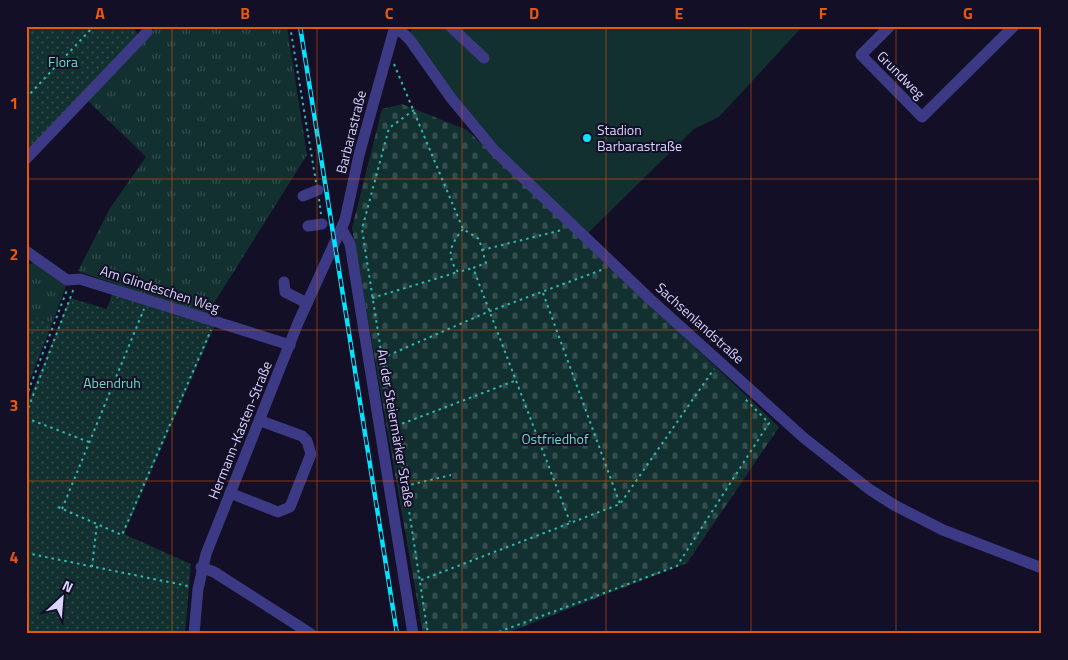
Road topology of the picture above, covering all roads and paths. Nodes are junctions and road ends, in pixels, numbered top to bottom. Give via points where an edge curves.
1 (94, 26) edge
2 (290, 26) edge
3 (450, 26) edge
4 (890, 26) edge
5 (1014, 26) edge
6 (394, 28) edge
7 (148, 32) dead end
8 (386, 57) junction
9 (484, 58) dead end
10 (26, 98) edge
11 (414, 110) junction
12 (26, 159) edge
13 (318, 190) junction
14 (303, 196) dead end
15 (322, 224) joint
16 (308, 226) dead end
17 (342, 229) junction
18 (463, 229) junction
19 (568, 236) dead end
20 (334, 244) joint
21 (482, 250) junction
22 (26, 251) edge
23 (597, 262) dead end
24 (473, 268) junction
25 (458, 272) junction
26 (74, 280) junction
27 (284, 282) dead end
28 (543, 292) junction
29 (274, 293) dead end
30 (372, 298) junction
31 (148, 300) junction
32 (306, 305) junction
33 (490, 311) junction
34 (214, 322) junction
35 (290, 345) junction
36 (382, 358) junction
37 (714, 369) dead end
38 (517, 380) junction
39 (742, 396) dead end
40 (26, 398) edge
41 (26, 414) edge
42 (26, 418) edge
43 (260, 421) junction
44 (396, 426) junction
45 (89, 442) junction
46 (450, 475) dead end
47 (405, 486) junction
48 (230, 493) junction
49 (620, 504) junction
50 (58, 507) dead end
51 (62, 509) junction
52 (570, 522) junction
53 (97, 524) junction
54 (26, 553) edge
55 (92, 567) junction
56 (202, 567) junction
57 (1042, 568) edge
58 (421, 580) junction
59 (192, 587) dead end
60 (194, 634) edge
61 (311, 634) edge
62 (413, 634) edge
63 (428, 634) edge
64 (493, 634) edge

1 - 10 path
2 - 13 path
3 - 9 street
4 - 5 street, Grundweg via 861,55 922,117
6 - 8 street, Barbarastraße
6 - 57 street, Sachsenlandstraße via 410,40 451,98 494,150 650,299 804,438 894,505 943,530
7 - 12 street
8 - 11 path via 395,65
8 - 17 street, Barbarastraße
11 - 18 path
11 - 30 path via 389,128 362,229
13 - 14 street
13 - 15 path
15 - 16 street
17 - 20 street, Barbarastraße
17 - 62 street, An der Steiermärker Straße via 350,244
18 - 21 path via 479,239
18 - 25 path via 451,244 451,262
19 - 21 path via 561,229
20 - 32 street, Hermann-Kasten-Straße
21 - 24 path via 486,262
22 - 26 street, Am Glindeschen Weg via 64,278
23 - 28 path via 605,269
24 - 25 path
24 - 33 path
25 - 30 path
26 - 31 street, Am Glindeschen Weg
26 - 40 path
26 - 41 path
27 - 32 street via 285,292
28 - 33 path
28 - 49 path
29 - 32 street
30 - 36 path
31 - 34 street, Am Glindeschen Weg
31 - 45 path
32 - 35 street, Hermann-Kasten-Straße
33 - 36 path
33 - 38 path
34 - 35 street, Am Glindeschen Weg
34 - 53 path via 122,535
35 - 43 street, Hermann-Kasten-Straße
36 - 44 path
37 - 49 path
38 - 44 path
38 - 52 path
39 - 64 path via 769,423 677,566
42 - 45 path
43 - 48 street, Hermann-Kasten-Straße
43 - 48 street via 302,436 307,441 311,454 290,507 278,512
44 - 47 path
45 - 51 path
46 - 47 path
47 - 58 path
48 - 56 street, Hermann-Kasten-Straße
49 - 52 path
50 - 51 path
51 - 53 path
52 - 58 path
53 - 55 path
54 - 55 path
55 - 59 path
56 - 60 street, Hermann-Kasten-Straße
56 - 61 street
58 - 63 path

